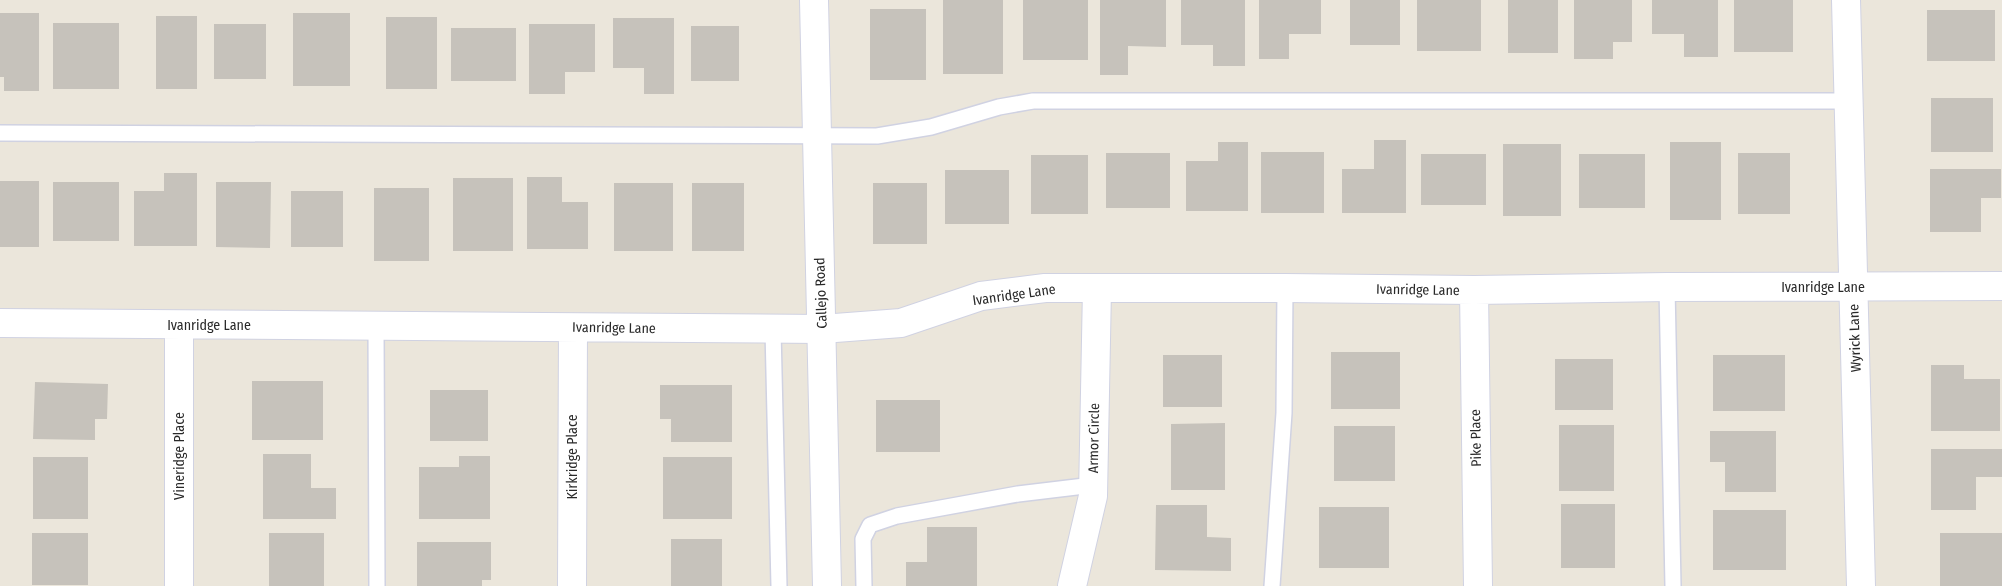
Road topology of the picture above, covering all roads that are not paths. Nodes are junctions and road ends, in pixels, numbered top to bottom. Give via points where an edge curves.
1 (814, 0) edge
2 (1846, 0) edge
3 (1849, 102) junction
4 (0, 133) edge
5 (816, 136) junction
6 (2002, 286) edge
7 (1667, 287) junction
8 (1097, 288) junction
9 (1285, 288) junction
10 (1853, 288) junction
11 (1474, 290) junction
12 (0, 323) edge
13 (180, 325) junction
14 (376, 325) junction
15 (573, 328) junction
16 (822, 329) junction
17 (773, 330) junction
18 (1093, 485) junction
19 (180, 586) edge
20 (377, 586) edge
21 (572, 586) edge
22 (779, 586) edge
23 (827, 586) edge
24 (864, 586) edge
25 (1072, 586) edge
26 (1272, 586) edge
27 (1478, 586) edge
28 (1673, 586) edge
29 (1861, 586) edge

1 - 5 street, Callejo Road
2 - 3 street, Wyrick Lane
3 - 5 lane via 1033,102 998,107 931,128 877,136
3 - 10 street, Wyrick Lane
4 - 5 lane
5 - 16 street, Callejo Road
6 - 10 street, Ivanridge Lane
7 - 10 street, Ivanridge Lane
7 - 11 street, Ivanridge Lane
7 - 28 lane
8 - 9 street, Ivanridge Lane
8 - 16 street, Ivanridge Lane via 1045,288 981,296 901,323
8 - 18 street, Armor Circle
9 - 11 street, Ivanridge Lane
9 - 26 lane via 1284,413
10 - 29 street, Wyrick Lane
11 - 27 street, Pike Place
12 - 13 street, Ivanridge Lane
13 - 14 street, Ivanridge Lane
13 - 19 street, Vineridge Place
14 - 15 street, Ivanridge Lane
14 - 20 lane
15 - 17 street, Ivanridge Lane
15 - 21 street, Kirkridge Place
16 - 17 street, Ivanridge Lane
16 - 23 street, Callejo Road
17 - 22 lane
18 - 24 lane via 1018,494 897,516 870,525 863,539
18 - 25 street, Armor Circle via 1088,523

